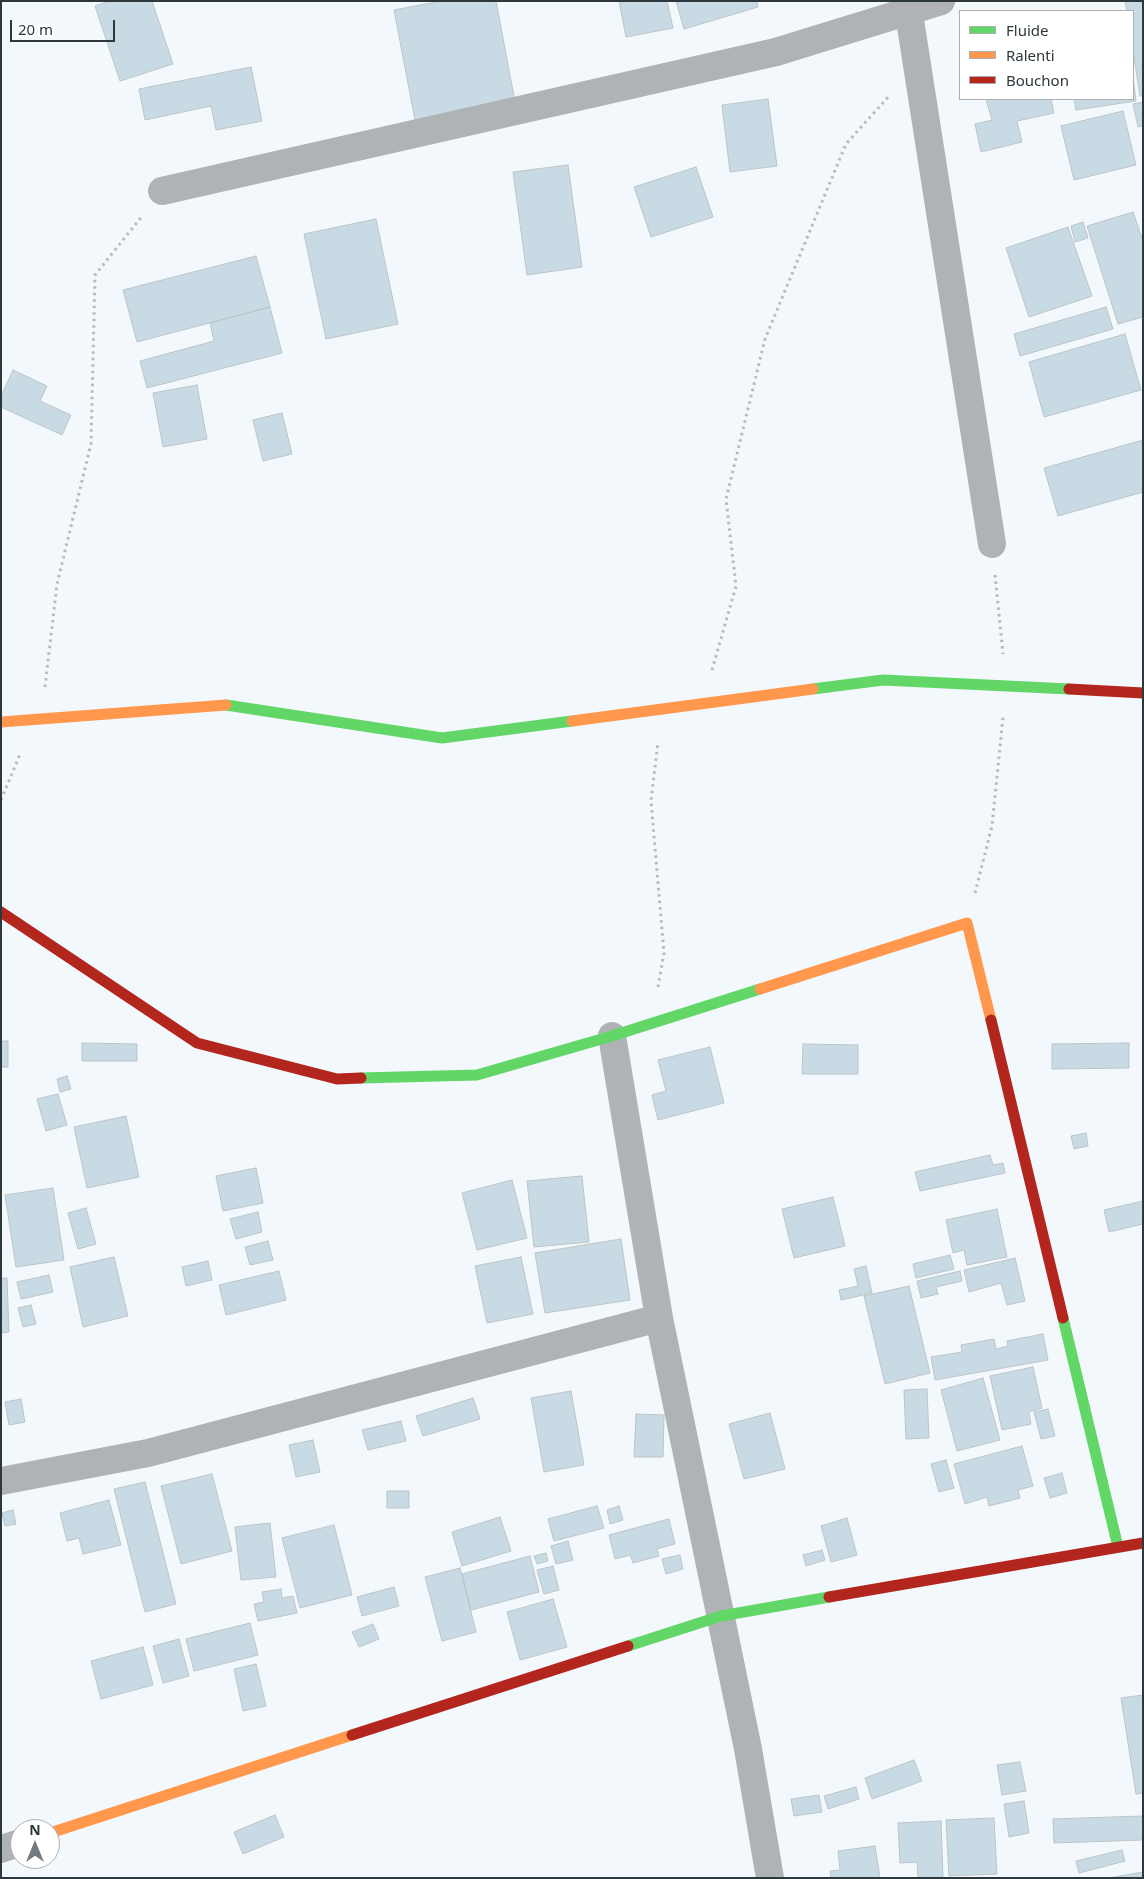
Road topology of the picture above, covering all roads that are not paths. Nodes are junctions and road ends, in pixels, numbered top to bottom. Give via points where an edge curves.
1 (941, 1) edge
2 (908, 6) edge
3 (162, 191) road end
4 (992, 544) road end
5 (1143, 694) edge
6 (1, 722) edge
7 (1, 912) edge
8 (612, 1036) junction
9 (659, 1318) junction
10 (1, 1481) edge
11 (1143, 1543) edge
12 (1118, 1547) junction
13 (721, 1616) junction
14 (60, 1830) edge
15 (770, 1878) edge

1 - 2 street
2 - 3 street via 776,52
2 - 4 street
5 - 6 street via 883,680 442,738 220,704
7 - 8 street via 197,1043 337,1079 477,1075
8 - 9 street
8 - 12 street via 967,922
9 - 10 street via 148,1452
9 - 13 street
11 - 12 street
12 - 13 street
13 - 14 street
13 - 15 street

